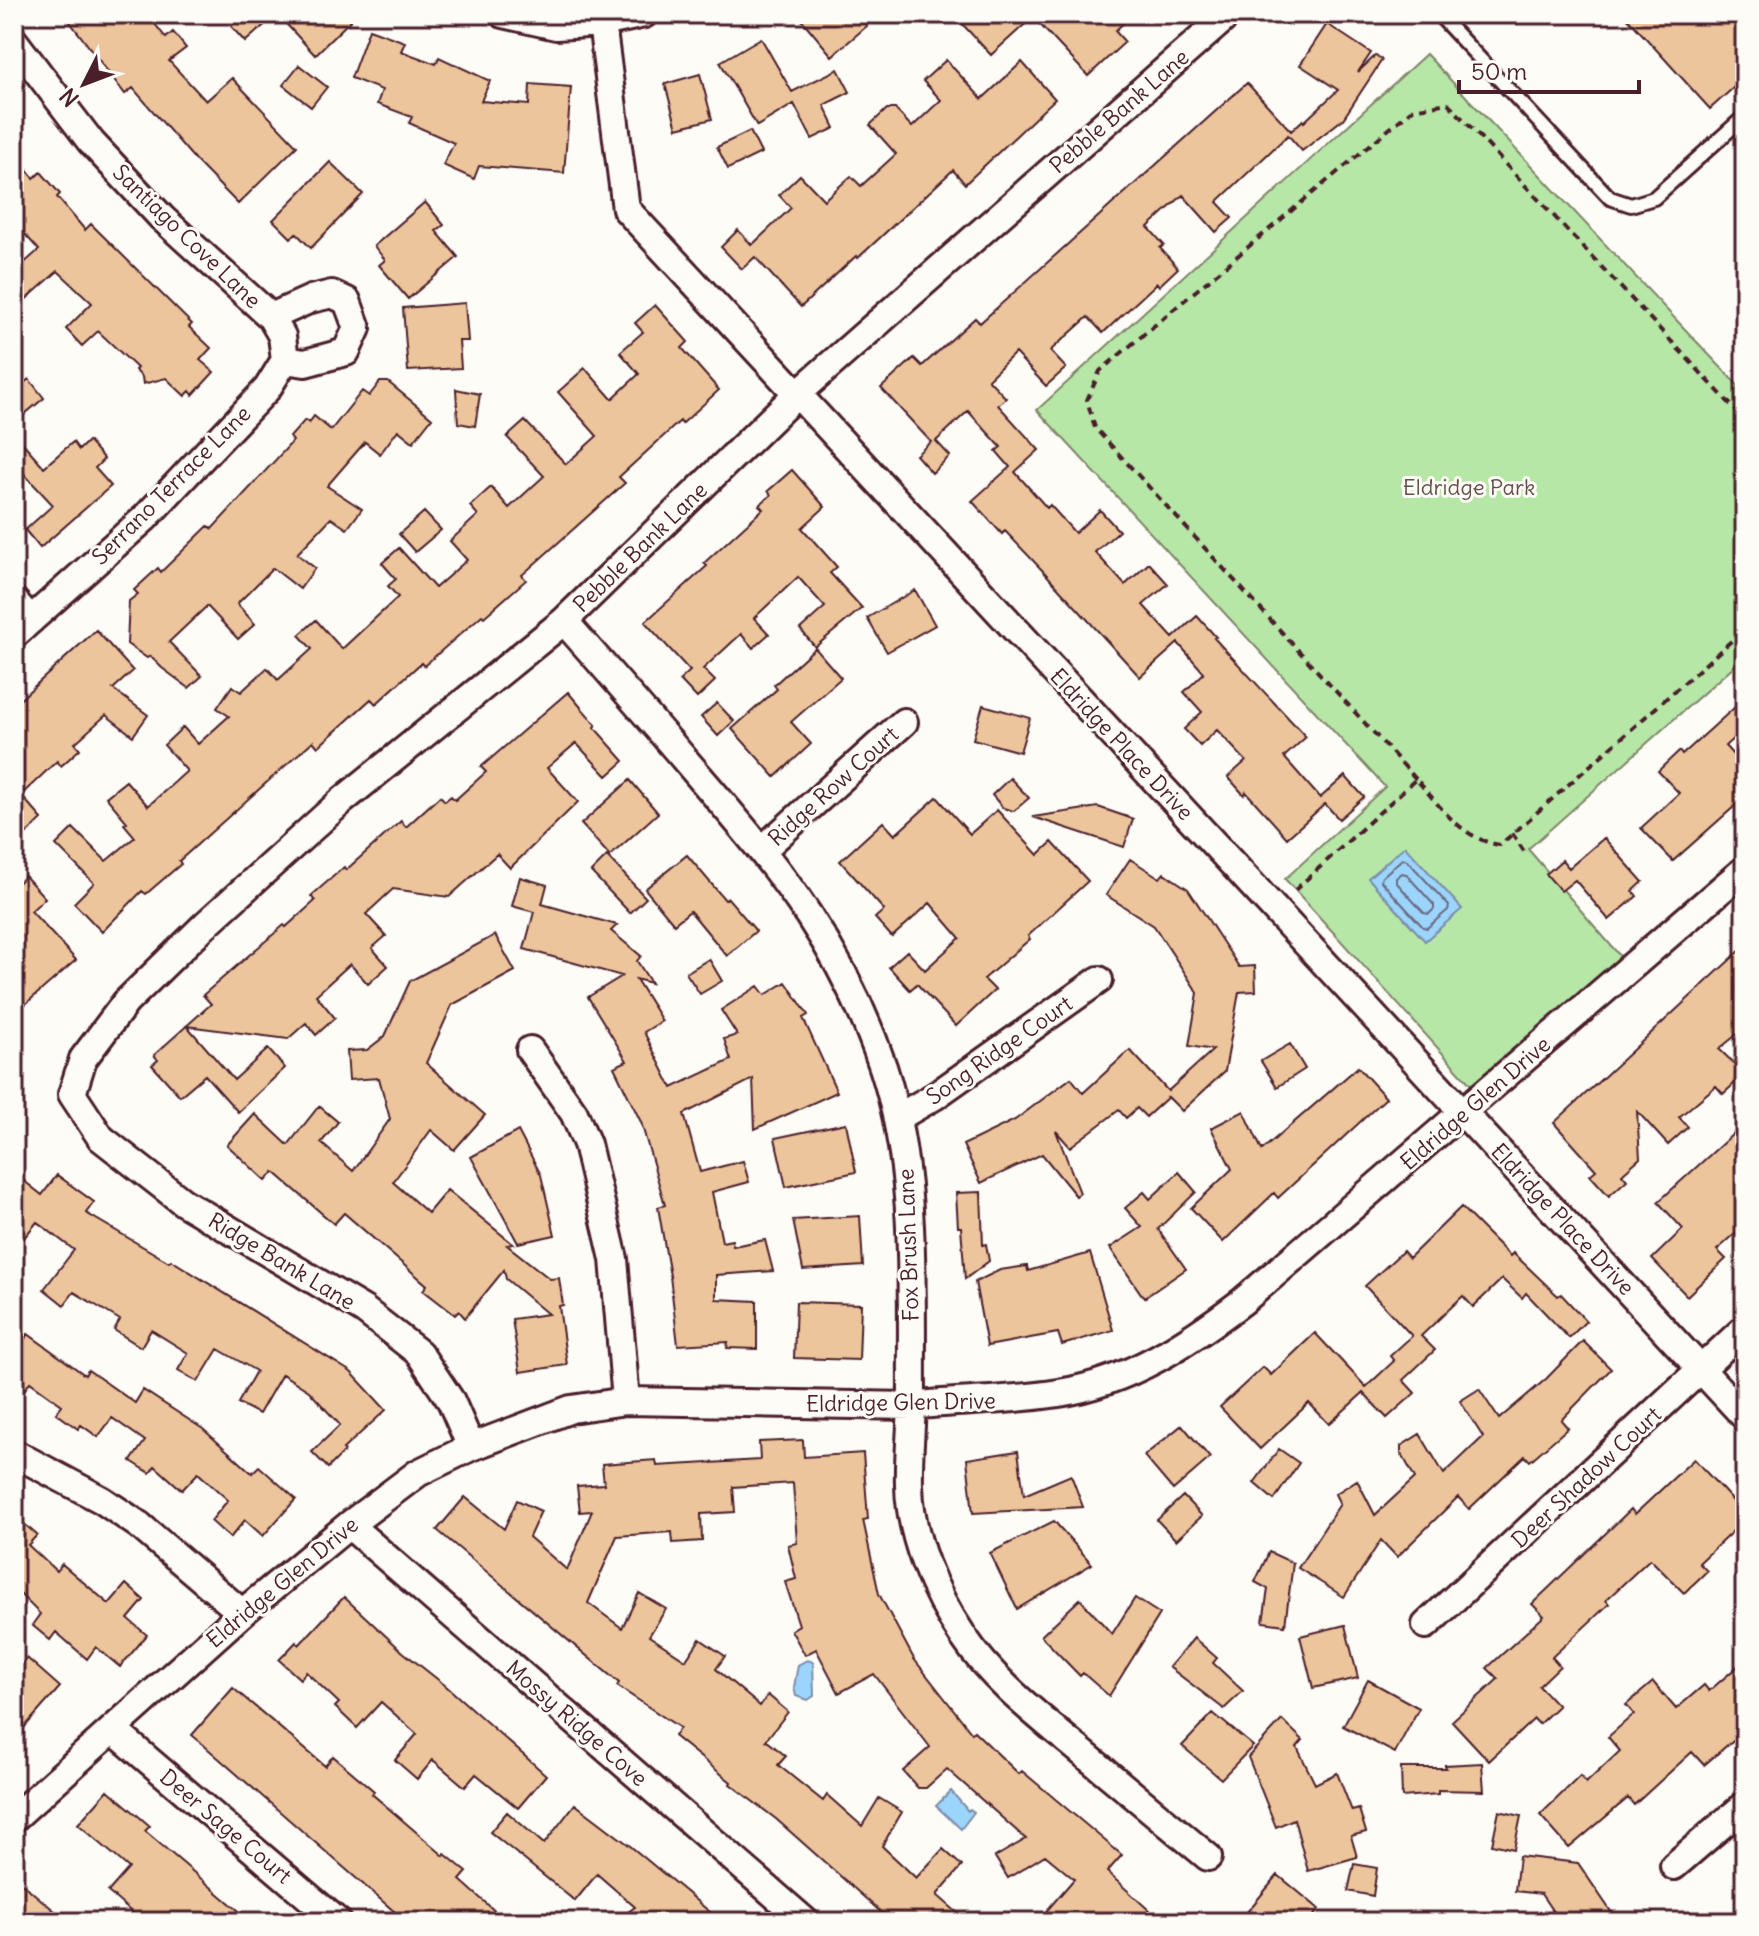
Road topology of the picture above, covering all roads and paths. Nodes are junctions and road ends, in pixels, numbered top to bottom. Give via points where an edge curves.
1 (503, 14) edge
2 (644, 14) edge
3 (1229, 14) edge
4 (1438, 14) edge
5 (602, 23) junction
6 (14, 41) edge
7 (1745, 116) edge
8 (279, 338) junction
9 (796, 395) junction
10 (1745, 420) edge
11 (20, 619) edge
12 (564, 621) junction
13 (1745, 629) edge
14 (904, 722) dead end
15 (1416, 779) junction
16 (1512, 833) junction
17 (762, 850) junction
18 (1527, 856) dead end
19 (1745, 869) edge
20 (1295, 890) dead end
21 (1099, 980) dead end
22 (530, 1050) dead end
23 (72, 1094) joint
24 (1465, 1113) junction
25 (897, 1118) junction
26 (1745, 1328) edge
27 (1701, 1369) junction
28 (626, 1401) junction
29 (912, 1406) junction
30 (1745, 1417) edge
31 (471, 1447) junction
32 (14, 1453) edge
33 (349, 1525) junction
34 (242, 1613) junction
35 (1426, 1625) dead end
36 (113, 1730) junction
37 (1745, 1805) edge
38 (14, 1818) edge
39 (1208, 1857) dead end
40 (1674, 1866) dead end
41 (338, 1922) edge
42 (806, 1922) edge

1 - 5 street via 556,26
2 - 5 street
3 - 9 street, Pebble Bank Lane
4 - 7 lane via 1610,198 1631,205 1654,198
5 - 9 street, Eldridge Place Drive via 626,209
6 - 8 street, Santiago Cove Lane via 91,142
8 - 8 street, Santiago Cove Lane via 305,363 346,352 357,328 347,301 332,294 311,299
8 - 11 street, Serrano Terrace Lane via 267,389 145,518
9 - 12 street, Pebble Bank Lane
9 - 24 street, Eldridge Place Drive
10 - 15 path via 1448,103 1413,109 1100,371 1087,400 1095,428
12 - 17 street, Fox Brush Lane
12 - 23 street, Pebble Bank Lane via 343,800 205,925 126,1002 83,1059
13 - 16 path
14 - 17 street, Ridge Row Court
15 - 16 path via 1465,833 1500,845
15 - 20 path
16 - 18 path
17 - 25 street, Fox Brush Lane via 832,951 861,1009
19 - 24 street, Eldridge Glen Drive
21 - 25 street, Song Ridge Court
22 - 28 street via 574,1113 587,1144 614,1259
23 - 31 street, Ridge Bank Lane via 101,1138 183,1202 364,1310 419,1353 451,1401
24 - 27 street, Eldridge Place Drive
24 - 29 street, Eldridge Glen Drive via 1243,1301 1156,1360 1060,1393
25 - 29 street, Fox Brush Lane via 909,1194
26 - 27 street, Deer Shadow Court
27 - 30 street, Eldridge Place Drive
27 - 35 street, Deer Shadow Court
28 - 29 street, Eldridge Glen Drive
28 - 31 street, Eldridge Glen Drive via 571,1409
29 - 39 street, Fox Brush Lane via 913,1519 928,1569 963,1636 1018,1699
31 - 33 street, Eldridge Glen Drive via 418,1473
32 - 34 street via 139,1525
33 - 34 street, Eldridge Glen Drive
33 - 42 street, Mossy Ridge Cove
34 - 36 street, Eldridge Glen Drive
36 - 38 street, Eldridge Glen Drive
36 - 41 street, Deer Sage Court
37 - 40 street

